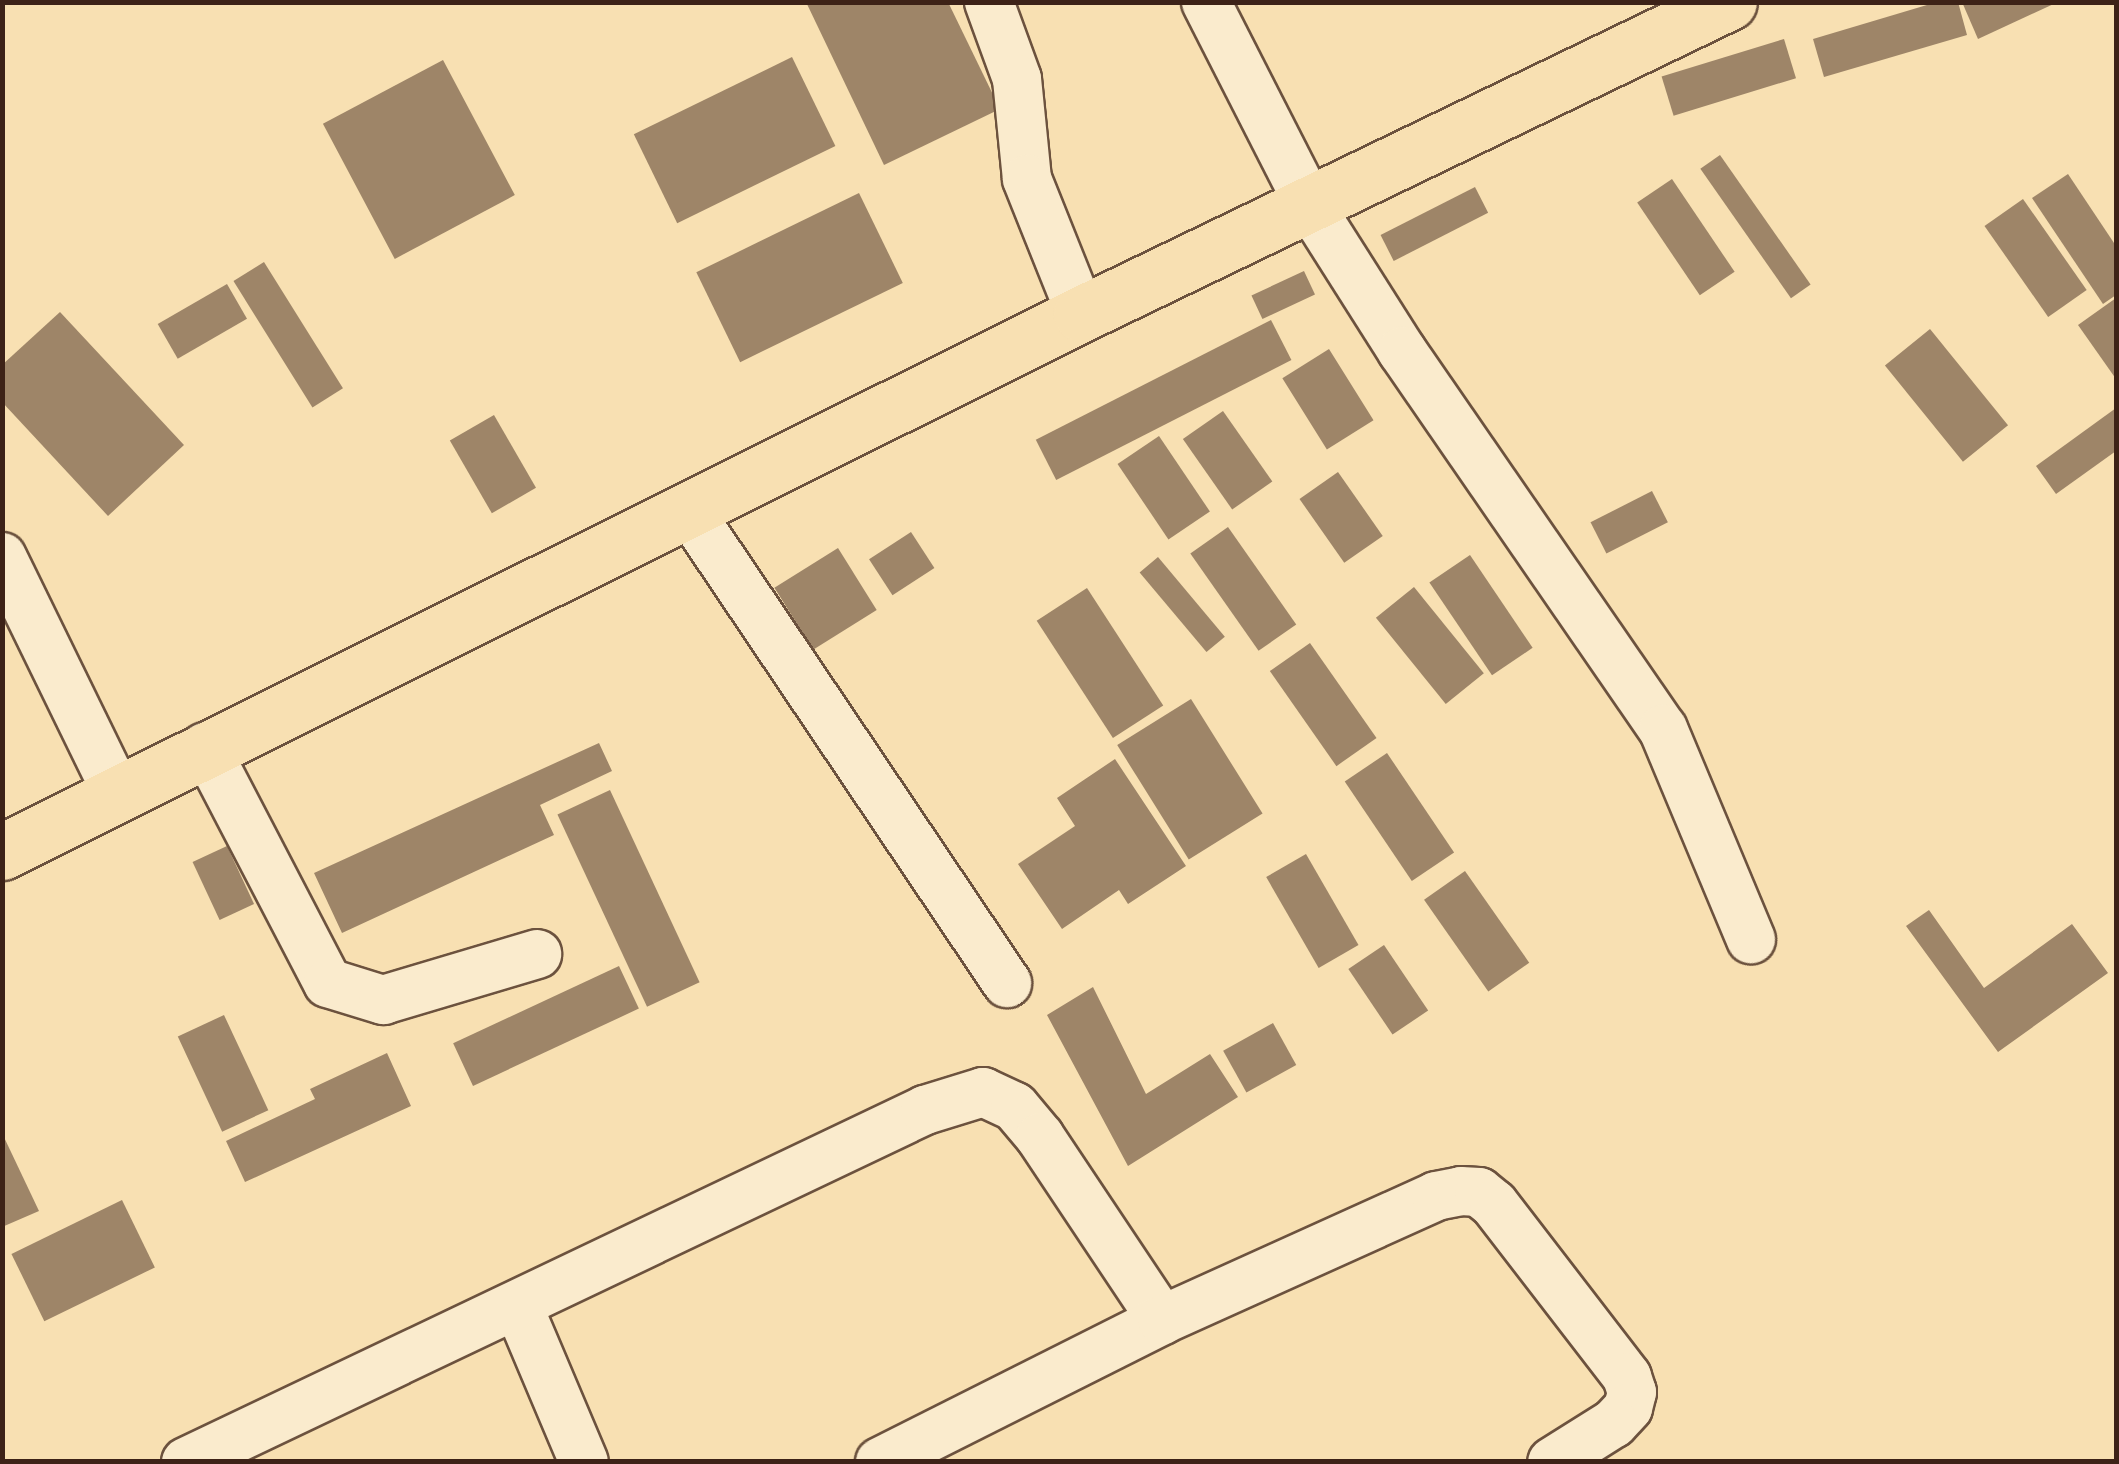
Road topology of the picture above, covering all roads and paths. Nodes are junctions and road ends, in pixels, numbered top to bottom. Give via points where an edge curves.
1 (990, 2) edge
2 (1206, 2) edge
3 (1728, 2) edge
4 (1310, 206) junction
5 (1081, 314) junction
6 (688, 508) junction
7 (2, 556) edge
8 (206, 747) junction
9 (117, 793) junction
10 (2, 852) edge
11 (1751, 939) dead end
12 (536, 954) dead end
13 (1007, 982) dead end
14 (518, 1306) junction
15 (1162, 1320) junction
16 (186, 1462) edge
17 (584, 1462) edge
18 (880, 1462) edge
19 (1552, 1462) edge

1 - 5 street via 1017,79 1028,179
2 - 4 street
3 - 4 main road
4 - 5 main road
4 - 11 street via 1663,729
5 - 6 main road
6 - 8 main road
6 - 13 street
7 - 9 street
8 - 9 main road
8 - 12 street via 328,984 383,1000
9 - 10 main road
14 - 15 street via 924,1110 983,1092 1015,1106 1040,1137
14 - 16 street
14 - 17 street
15 - 18 street
15 - 19 street via 1436,1196 1479,1192 1520,1234 1632,1392 1614,1424

